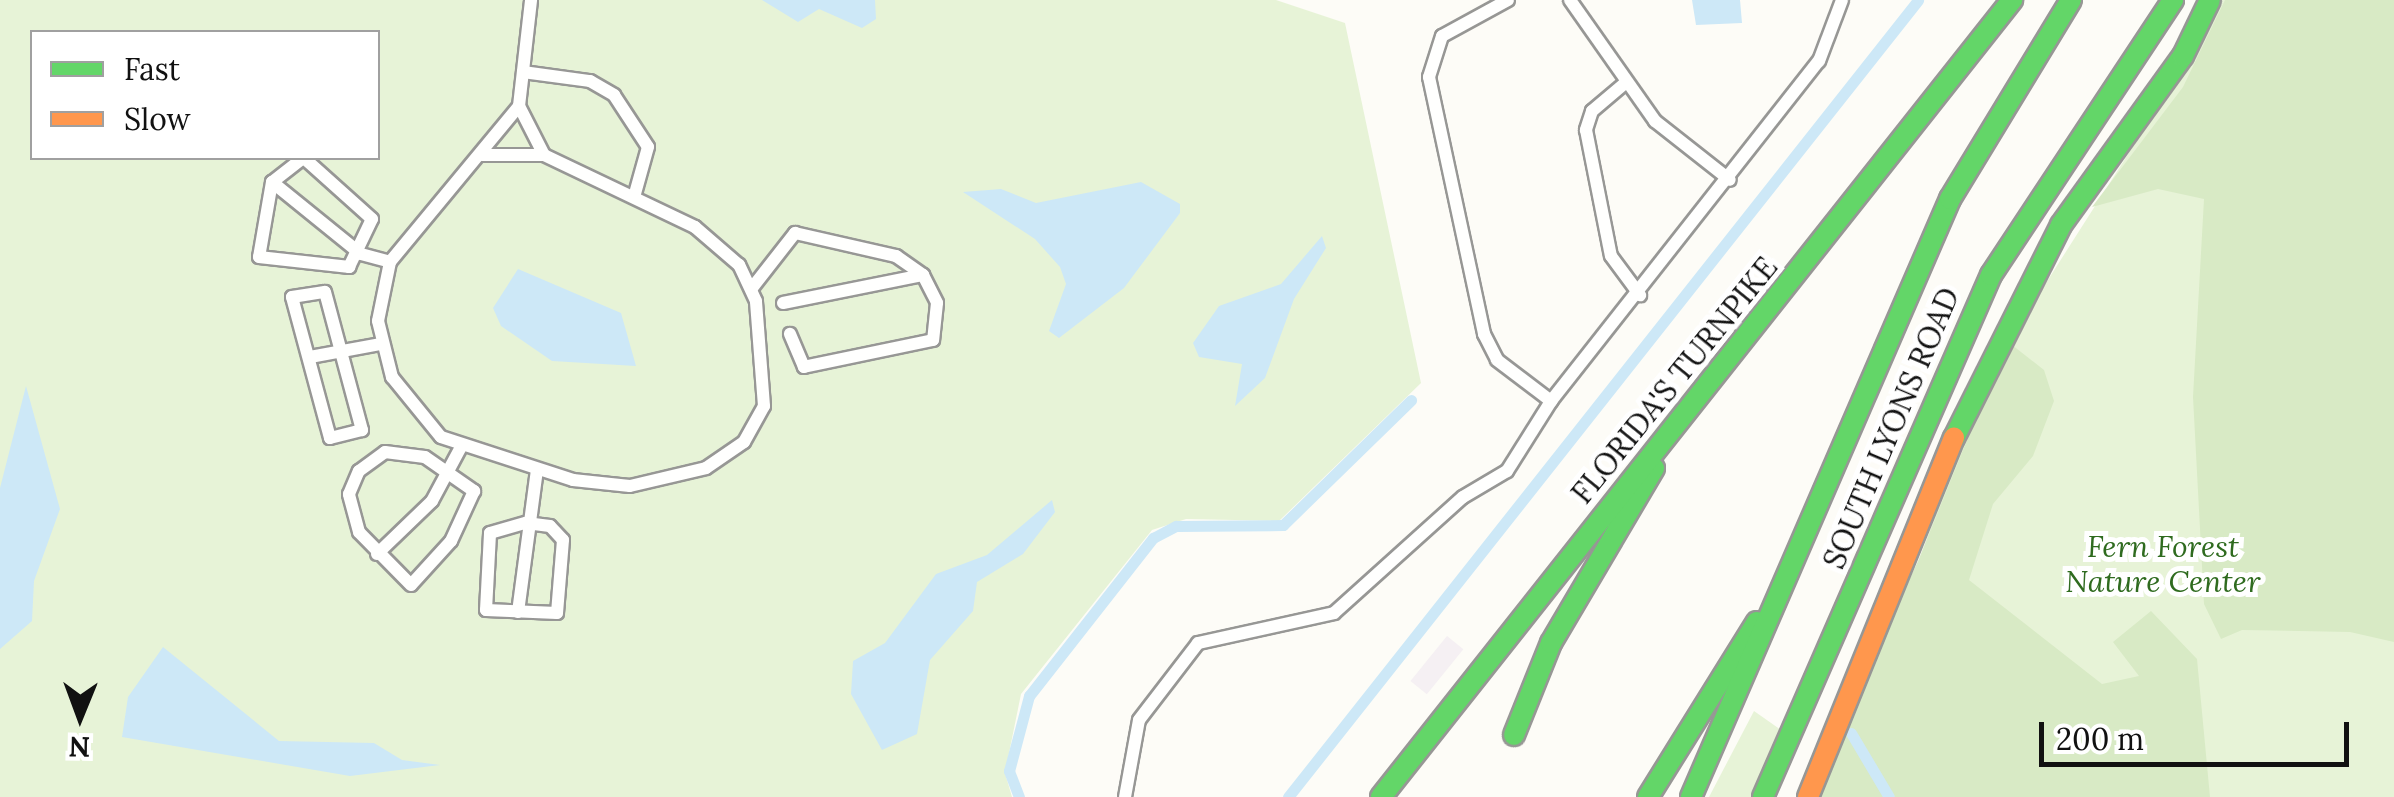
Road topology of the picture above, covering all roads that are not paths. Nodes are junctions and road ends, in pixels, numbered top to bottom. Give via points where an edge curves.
1 (530, 0) edge
2 (1508, 0) edge
3 (1570, 0) edge
4 (1842, 0) edge
5 (2012, 0) edge
6 (2071, 0) edge
7 (2172, 0) edge
8 (2210, 0) edge
9 (523, 72) junction
10 (1624, 84) junction
11 (519, 106) junction
12 (544, 154) junction
13 (482, 155) junction
14 (300, 160) edge
15 (305, 160) edge
16 (1730, 180) junction
17 (272, 182) junction
18 (634, 197) junction
19 (361, 254) junction
20 (390, 262) junction
21 (924, 276) junction
22 (752, 288) junction
23 (1640, 295) junction
24 (783, 303) dead end
25 (790, 334) dead end
26 (380, 344) junction
27 (344, 348) junction
28 (310, 357) junction
29 (1551, 401) junction
30 (1680, 422) junction
31 (461, 446) junction
32 (537, 469) junction
33 (449, 471) junction
34 (526, 523) junction
35 (376, 554) junction
36 (1788, 578) junction
37 (518, 612) junction
38 (1514, 735) dead end
39 (1125, 797) edge
40 (1381, 797) edge
41 (1648, 797) edge
42 (1691, 797) edge
43 (1763, 797) edge
44 (1808, 797) edge

1 - 9 street
2 - 29 street via 1442,36 1429,77 1484,334 1497,360
3 - 10 street
4 - 16 street via 1819,61
5 - 30 main road, FLORIDA'S TURNPIKE
6 - 36 main road via 1950,199
7 - 43 main road, SOUTH LYONS ROAD via 1991,275
8 - 44 main road, SOUTH LYONS ROAD via 2183,56 2062,225 1975,386
9 - 11 street
9 - 18 street via 590,81 614,95 648,147
10 - 16 street
10 - 23 street via 1592,111 1586,130 1612,256
11 - 12 street
11 - 13 street
12 - 13 street
12 - 18 street
13 - 20 street
14 - 17 street
15 - 19 street via 372,219
16 - 23 street
17 - 19 street
17 - 19 street via 259,257 349,268
18 - 22 street via 724,248
19 - 20 street
20 - 26 street
21 - 22 street via 896,256 795,232
21 - 24 street
21 - 25 street via 937,303 934,340 804,366
22 - 32 street via 766,381 744,442 706,468 630,486
23 - 29 street
26 - 27 street
26 - 31 street via 422,423
27 - 28 street
27 - 28 street via 325,292 292,296
27 - 28 street via 362,430 330,438
29 - 39 street via 1507,472 1463,497 1334,613 1198,644 1139,720
30 - 38 main road via 1550,643
30 - 40 main road, FLORIDA'S TURNPIKE
31 - 32 street
31 - 33 street
32 - 34 street
33 - 35 street via 413,525
33 - 35 street via 385,452 359,471 349,494
33 - 35 street via 474,491 474,508 421,579 399,580
34 - 37 street
34 - 37 street via 496,526 484,553 482,607
34 - 37 street via 560,534 560,606 550,615
36 - 41 main road
36 - 42 main road

